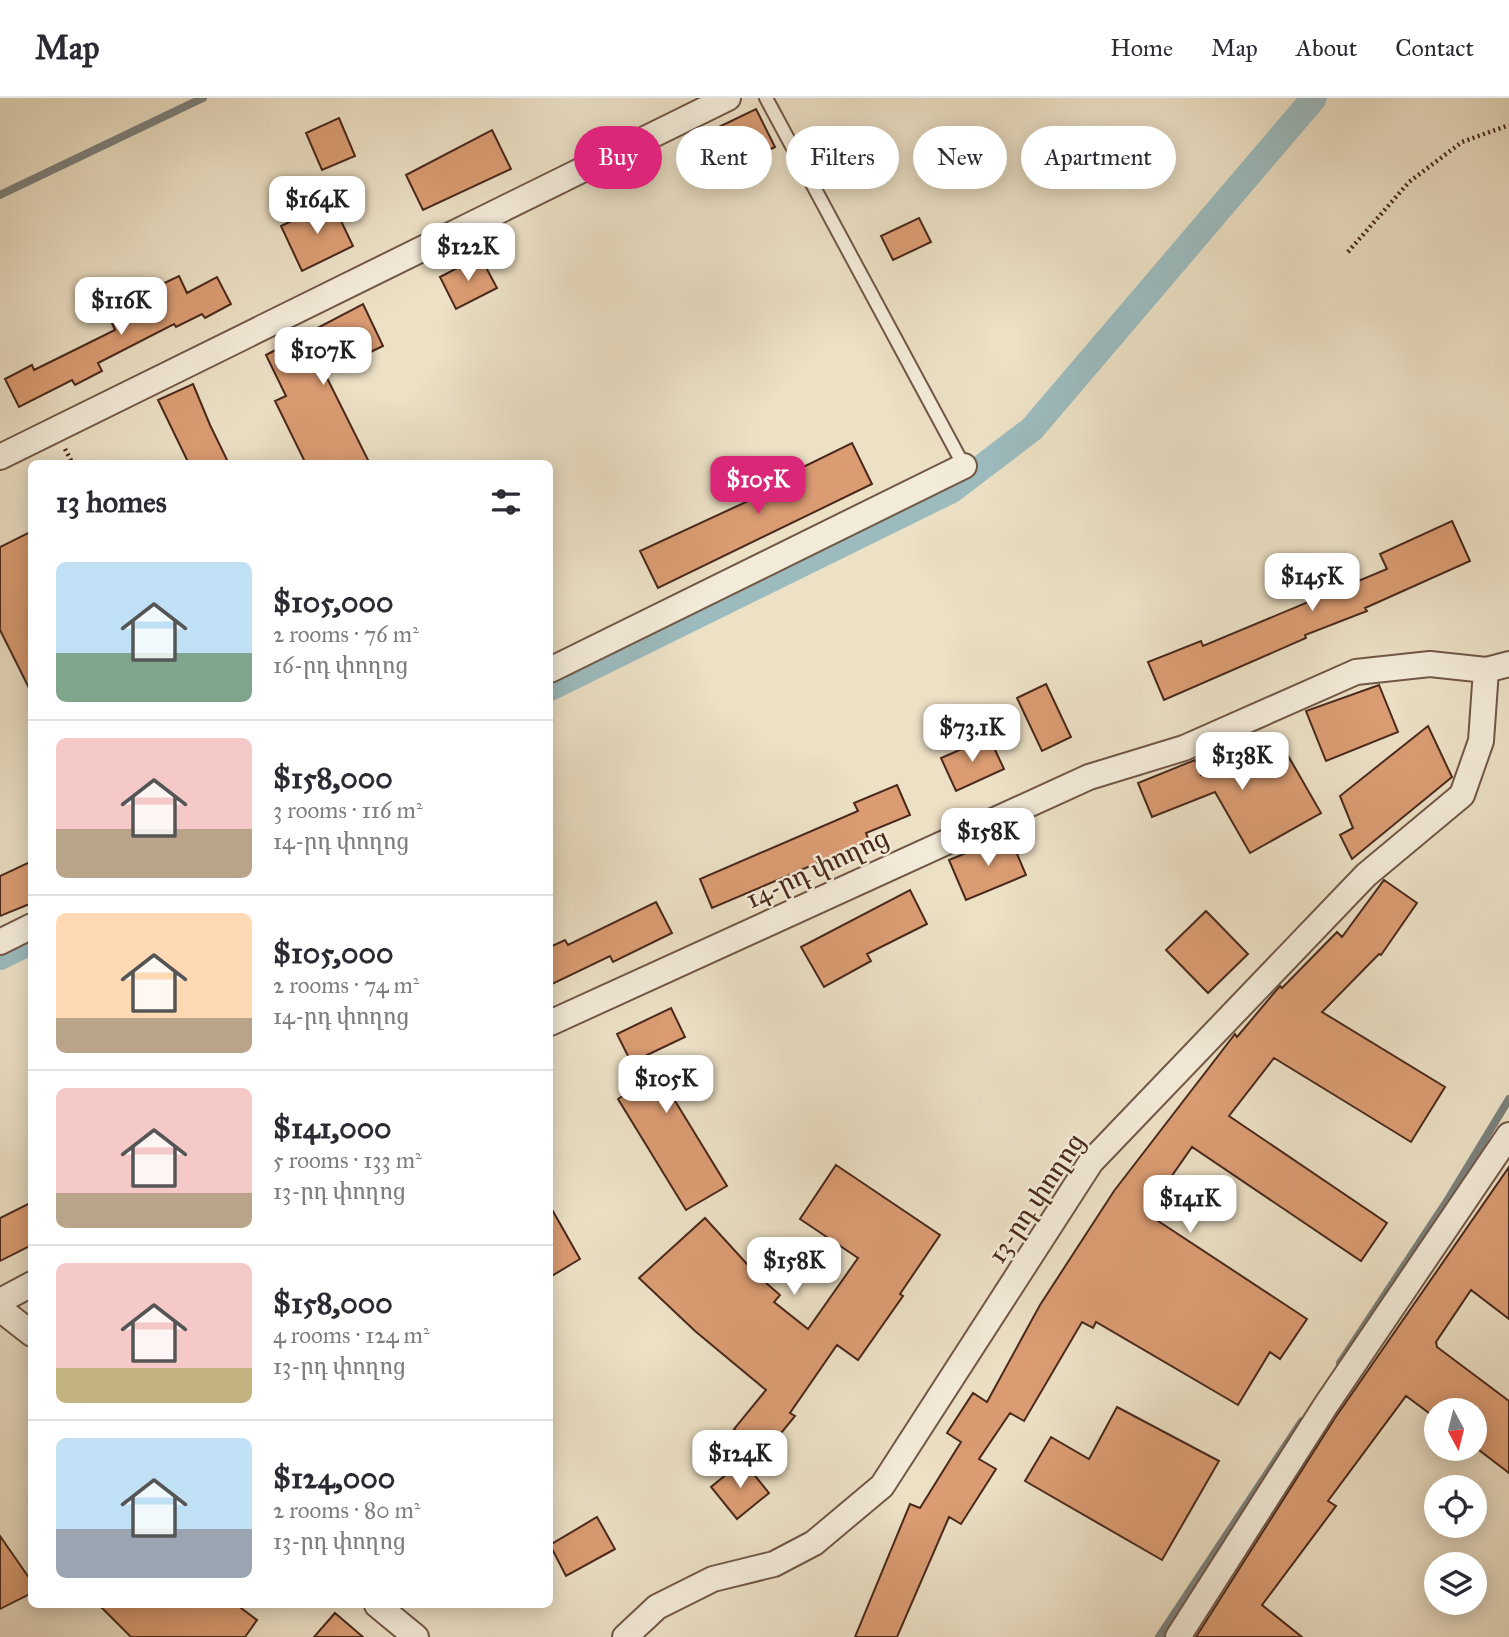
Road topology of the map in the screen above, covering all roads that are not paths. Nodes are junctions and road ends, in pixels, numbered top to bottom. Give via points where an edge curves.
1 (728, 98) edge
2 (766, 98) edge
3 (0, 457) edge
4 (964, 466) joint
5 (1497, 667) edge
6 (553, 669) edge
7 (28, 928) edge
8 (0, 942) edge
9 (553, 1022) edge
10 (1509, 1135) edge
11 (28, 1286) edge
12 (0, 1301) edge
13 (0, 1309) edge
14 (28, 1331) edge
15 (381, 1608) edge
16 (416, 1637) edge
17 (625, 1637) edge
18 (1178, 1637) edge

1 - 3 street
2 - 4 lane
4 - 6 street
5 - 9 street, 14-րդ փողոց via 1430,664 1356,672 1184,748 1089,777
5 - 17 street, 13-րդ փողոց via 1481,741 1462,795 1366,875 1091,1162 882,1486 814,1543 774,1564 713,1579 668,1601
7 - 8 street
10 - 18 street via 1326,1405
11 - 12 street
13 - 14 street
15 - 16 street

